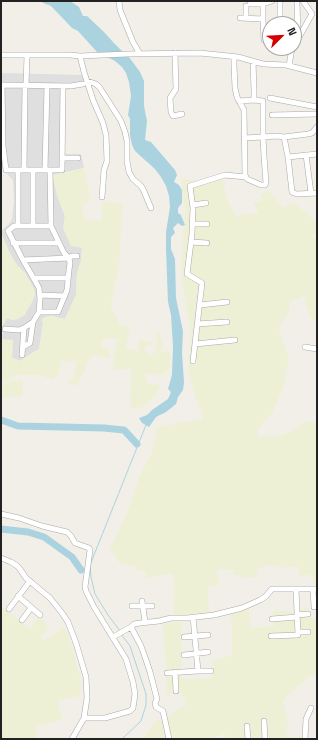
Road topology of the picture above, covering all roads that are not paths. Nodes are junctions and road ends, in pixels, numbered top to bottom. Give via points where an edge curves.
1 (119, 1) edge
2 (272, 1) edge
3 (280, 1) edge
4 (297, 1) edge
5 (303, 1) edge
6 (263, 4) junction
7 (263, 16) edge
8 (280, 16) edge
9 (297, 16) edge
10 (240, 18) dead end
11 (246, 18) junction
12 (262, 20) edge
13 (302, 32) edge
14 (175, 53) junction
15 (140, 54) junction
16 (1, 55) edge
17 (25, 55) junction
18 (80, 56) junction
19 (291, 56) edge
20 (234, 57) junction
21 (253, 61) junction
22 (289, 66) junction
23 (317, 73) edge
24 (85, 83) junction
25 (2, 85) edge
26 (25, 85) junction
27 (47, 86) junction
28 (63, 86) junction
29 (270, 98) dead end
30 (254, 100) junction
31 (239, 101) junction
32 (317, 107) edge
33 (182, 114) dead end
34 (317, 114) edge
35 (272, 115) dead end
36 (317, 127) edge
37 (263, 137) junction
38 (284, 137) junction
39 (244, 138) junction
40 (2, 146) edge
41 (317, 154) edge
42 (306, 155) junction
43 (288, 157) junction
44 (62, 158) junction
45 (78, 158) dead end
46 (21, 170) junction
47 (33, 170) junction
48 (48, 170) junction
49 (246, 178) junction
50 (311, 193) junction
51 (317, 193) edge
52 (102, 197) dead end
53 (206, 203) dead end
54 (193, 205) junction
55 (150, 208) dead end
56 (192, 224) junction
57 (207, 224) dead end
58 (18, 226) junction
59 (33, 226) junction
60 (51, 226) junction
61 (191, 242) junction
62 (207, 242) dead end
63 (13, 243) junction
64 (59, 243) junction
65 (77, 256) dead end
66 (69, 258) junction
67 (23, 260) junction
68 (34, 278) junction
69 (68, 278) junction
70 (40, 295) junction
71 (65, 296) junction
72 (227, 302) dead end
73 (200, 305) junction
74 (39, 312) junction
75 (33, 322) junction
76 (227, 322) dead end
77 (197, 324) junction
78 (24, 328) junction
79 (5, 329) dead end
80 (235, 340) dead end
81 (195, 344) junction
82 (23, 347) junction
83 (305, 347) dead end
84 (317, 349) edge
85 (22, 355) dead end
86 (193, 362) dead end
87 (1, 514) edge
88 (1, 558) edge
89 (30, 581) junction
90 (296, 589) junction
91 (315, 589) edge
92 (18, 596) junction
93 (142, 604) junction
94 (132, 606) dead end
95 (152, 606) dead end
96 (314, 607) dead end
97 (9, 608) dead end
98 (32, 608) junction
99 (308, 614) dead end
100 (40, 615) dead end
101 (297, 616) junction
102 (193, 617) junction
103 (272, 619) dead end
104 (22, 620) dead end
105 (145, 622) junction
106 (130, 627) junction
107 (298, 632) junction
108 (308, 632) dead end
109 (208, 635) dead end
110 (115, 636) junction
111 (194, 636) junction
112 (271, 636) dead end
113 (184, 637) dead end
114 (208, 652) dead end
115 (196, 654) junction
116 (184, 656) dead end
117 (198, 671) junction
118 (211, 671) dead end
119 (175, 672) junction
120 (167, 673) dead end
121 (176, 691) dead end
122 (312, 708) dead end
123 (84, 718) junction
124 (264, 721) dead end
125 (248, 726) dead end
126 (72, 739) edge
127 (169, 739) edge
128 (248, 739) edge
129 (265, 739) edge
130 (305, 739) edge

1 - 15 street via 120,10
2 - 6 street
3 - 8 street
4 - 9 street
5 - 13 street via 312,14
6 - 7 street
6 - 11 street via 248,5
10 - 11 street
11 - 12 street
14 - 15 street
14 - 20 street
14 - 33 street via 176,89 170,98 171,112 174,116
15 - 18 street
16 - 17 street
17 - 18 street
17 - 26 street
18 - 24 street
19 - 22 street
20 - 21 street
20 - 31 street via 235,88
21 - 22 street
21 - 30 street
22 - 23 street
24 - 28 street
24 - 52 street via 106,135 107,161
24 - 55 street via 94,83 100,88 121,121 127,141 129,172 141,186
25 - 26 street
25 - 40 street
26 - 27 street
26 - 46 street
27 - 28 street
27 - 48 street
28 - 44 street
29 - 32 street
30 - 31 street
30 - 37 street via 263,101
31 - 39 street via 244,110
34 - 35 street
36 - 38 street via 312,132
37 - 38 street
37 - 39 street
37 - 49 street via 266,184 261,185
38 - 43 street
39 - 49 street
40 - 46 street via 6,170
41 - 42 street
42 - 43 street
42 - 50 street
43 - 50 street via 292,193
44 - 45 street
44 - 48 street via 62,170
46 - 47 street
46 - 58 street
47 - 48 street
47 - 59 street
48 - 60 street
49 - 54 street via 225,175 190,186
50 - 51 street
53 - 54 street
54 - 56 street
56 - 57 street
56 - 61 street
58 - 59 street
58 - 63 street via 8,231
59 - 60 street
60 - 64 street
61 - 62 street
61 - 73 street via 187,274 202,283
63 - 64 street
63 - 67 street
64 - 66 street
65 - 66 street
66 - 67 street
66 - 69 street
67 - 68 street
68 - 69 street
68 - 70 street
69 - 71 street
70 - 71 street
70 - 74 street
71 - 74 street via 58,312
72 - 73 street
73 - 77 street
74 - 75 street
75 - 78 street
75 - 82 street via 30,343
76 - 77 street
77 - 81 street
78 - 79 street
78 - 82 street
80 - 81 street
81 - 86 street
82 - 85 street
83 - 84 street
87 - 110 street via 67,532 75,543 89,548 85,589 94,607
88 - 89 street via 16,565
89 - 92 street
89 - 123 street via 66,618 76,643 86,677 87,702
90 - 91 street
90 - 101 street
90 - 102 street via 272,589 265,597 242,608
91 - 96 street
92 - 97 street
92 - 98 street
93 - 94 street
93 - 95 street
93 - 105 street
98 - 100 street
98 - 104 street
99 - 101 street
101 - 103 street
101 - 107 street
102 - 105 street
102 - 111 street
105 - 106 street
106 - 110 street
106 - 127 street via 147,662 157,699 156,707 162,711
107 - 108 street
107 - 112 street via 298,635
109 - 111 street
110 - 123 street via 130,670 135,694 133,708 128,712 105,718
111 - 113 street
111 - 115 street
114 - 115 street
115 - 116 street
115 - 117 street
117 - 118 street
117 - 119 street
119 - 120 street
119 - 121 street
122 - 130 street via 306,719
123 - 126 street
124 - 129 street
125 - 128 street

